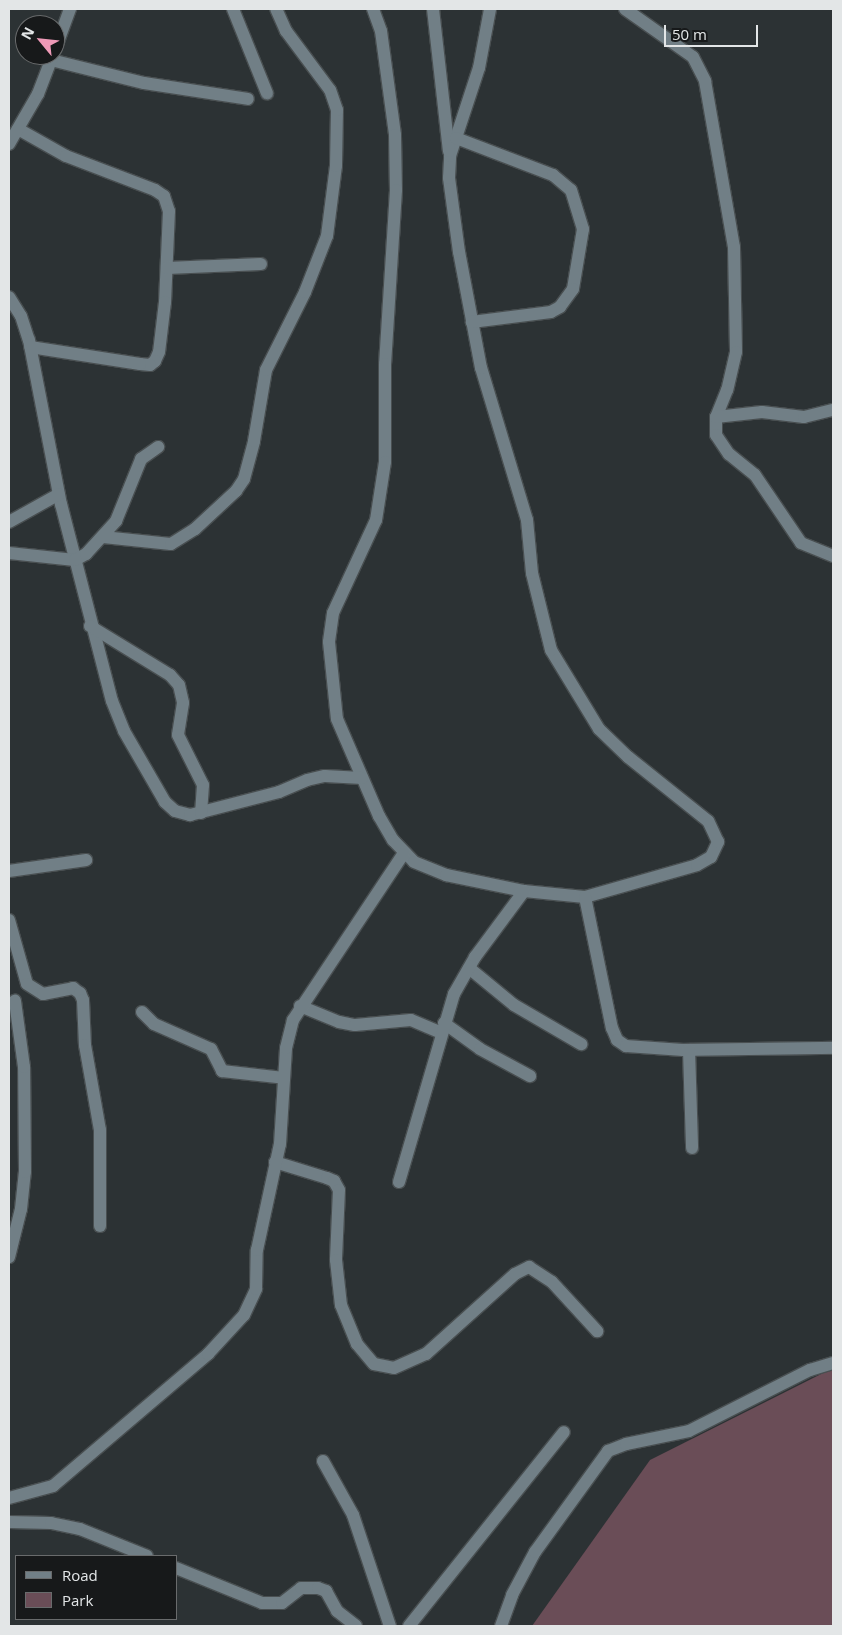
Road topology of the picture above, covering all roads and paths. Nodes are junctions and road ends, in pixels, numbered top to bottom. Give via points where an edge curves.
1 (70, 9) edge
2 (233, 9) edge
3 (276, 9) edge
4 (373, 9) edge
5 (433, 9) edge
6 (490, 9) edge
7 (625, 9) edge
8 (65, 23) edge
9 (65, 59) edge
10 (49, 65) edge
11 (267, 93) dead end
12 (248, 98) dead end
13 (18, 129) junction
14 (456, 138) junction
15 (9, 144) edge
16 (450, 156) junction
17 (261, 264) dead end
18 (167, 268) junction
19 (9, 297) edge
20 (472, 322) junction
21 (30, 348) junction
22 (833, 410) edge
23 (716, 417) junction
24 (158, 447) dead end
25 (59, 494) junction
26 (9, 522) edge
27 (103, 537) junction
28 (9, 553) edge
29 (833, 556) edge
30 (75, 560) junction
31 (90, 626) junction
32 (362, 778) junction
33 (201, 813) junction
34 (404, 853) junction
35 (86, 860) dead end
36 (9, 871) edge
37 (524, 891) junction
38 (586, 897) junction
39 (9, 920) edge
40 (469, 968) junction
41 (43, 994) junction
42 (12, 1002) edge
43 (300, 1006) junction
44 (142, 1012) dead end
45 (442, 1028) junction
46 (581, 1044) dead end
47 (833, 1048) edge
48 (689, 1050) junction
49 (530, 1076) dead end
50 (284, 1078) junction
51 (692, 1148) dead end
52 (275, 1162) junction
53 (399, 1182) dead end
54 (100, 1226) dead end
55 (9, 1257) edge
56 (597, 1331) dead end
57 (833, 1363) edge
58 (564, 1432) dead end
59 (323, 1461) dead end
60 (9, 1498) edge
61 (9, 1522) edge
62 (145, 1555) edge
63 (178, 1569) edge
64 (356, 1626) edge
65 (390, 1626) edge
66 (410, 1626) edge
67 (501, 1626) edge

1 - 8 street
2 - 11 street
3 - 27 street via 286,31 330,90 337,110 336,166 326,236 305,292 266,370 254,441 244,478 236,491 195,528 171,544
4 - 32 street via 381,31 391,90 396,172 385,364 385,462 376,520 338,600 329,642 337,719
5 - 16 street
6 - 14 street via 479,68
7 - 23 street via 693,58 705,81 734,248 736,352 727,390
9 - 12 street via 144,82
10 - 13 street via 38,94
13 - 15 street
13 - 18 street via 66,156 125,177 164,196 169,211
14 - 16 street
14 - 20 street via 553,175 575,197 583,229 573,289 560,307 551,312
16 - 20 street via 449,178
17 - 18 street
18 - 21 street via 159,352 150,365
19 - 21 street via 21,316
20 - 38 street via 481,368 527,520 532,573 551,650 599,728 628,757 708,821 716,834 716,848 711,857 697,865
21 - 25 street
22 - 23 street via 804,417 762,412
23 - 29 street via 716,435 720,443 755,475 790,532 801,543
24 - 27 street via 141,459 116,521
25 - 26 street
25 - 30 street
27 - 30 street
28 - 30 street
30 - 31 street
31 - 33 street via 112,701 146,772 165,802 175,811
31 - 33 street via 170,675 179,685 182,702 178,735 203,785
32 - 33 street via 324,776
32 - 34 street via 379,816
34 - 37 street via 424,867 446,875
34 - 43 street
35 - 36 street
37 - 38 street
37 - 40 street
38 - 48 street via 601,981 617,1040 638,1049
39 - 41 street via 22,974 27,984
40 - 45 street
40 - 46 street via 514,1005
41 - 42 street
41 - 54 street via 72,988 80,993 83,1000 85,1045 100,1130
42 - 55 street via 24,1067 25,1172 21,1209
43 - 45 street via 355,1025 412,1020
43 - 50 street via 289,1033
44 - 50 street via 154,1024 211,1049 222,1071
45 - 49 street
45 - 53 street
47 - 48 street
48 - 51 street
50 - 52 street via 282,1129
52 - 56 street via 334,1181 339,1190 336,1260 341,1305 357,1344 374,1364 394,1368 426,1354 515,1274 529,1267 552,1282
52 - 60 street via 257,1250 256,1289 231,1331 53,1486
57 - 67 street via 810,1370 689,1431 608,1451 535,1552 512,1594
58 - 66 street
59 - 65 street via 353,1515
61 - 62 street via 51,1523 80,1529
63 - 64 street via 262,1603 282,1603 301,1588 318,1588 326,1591 337,1611

